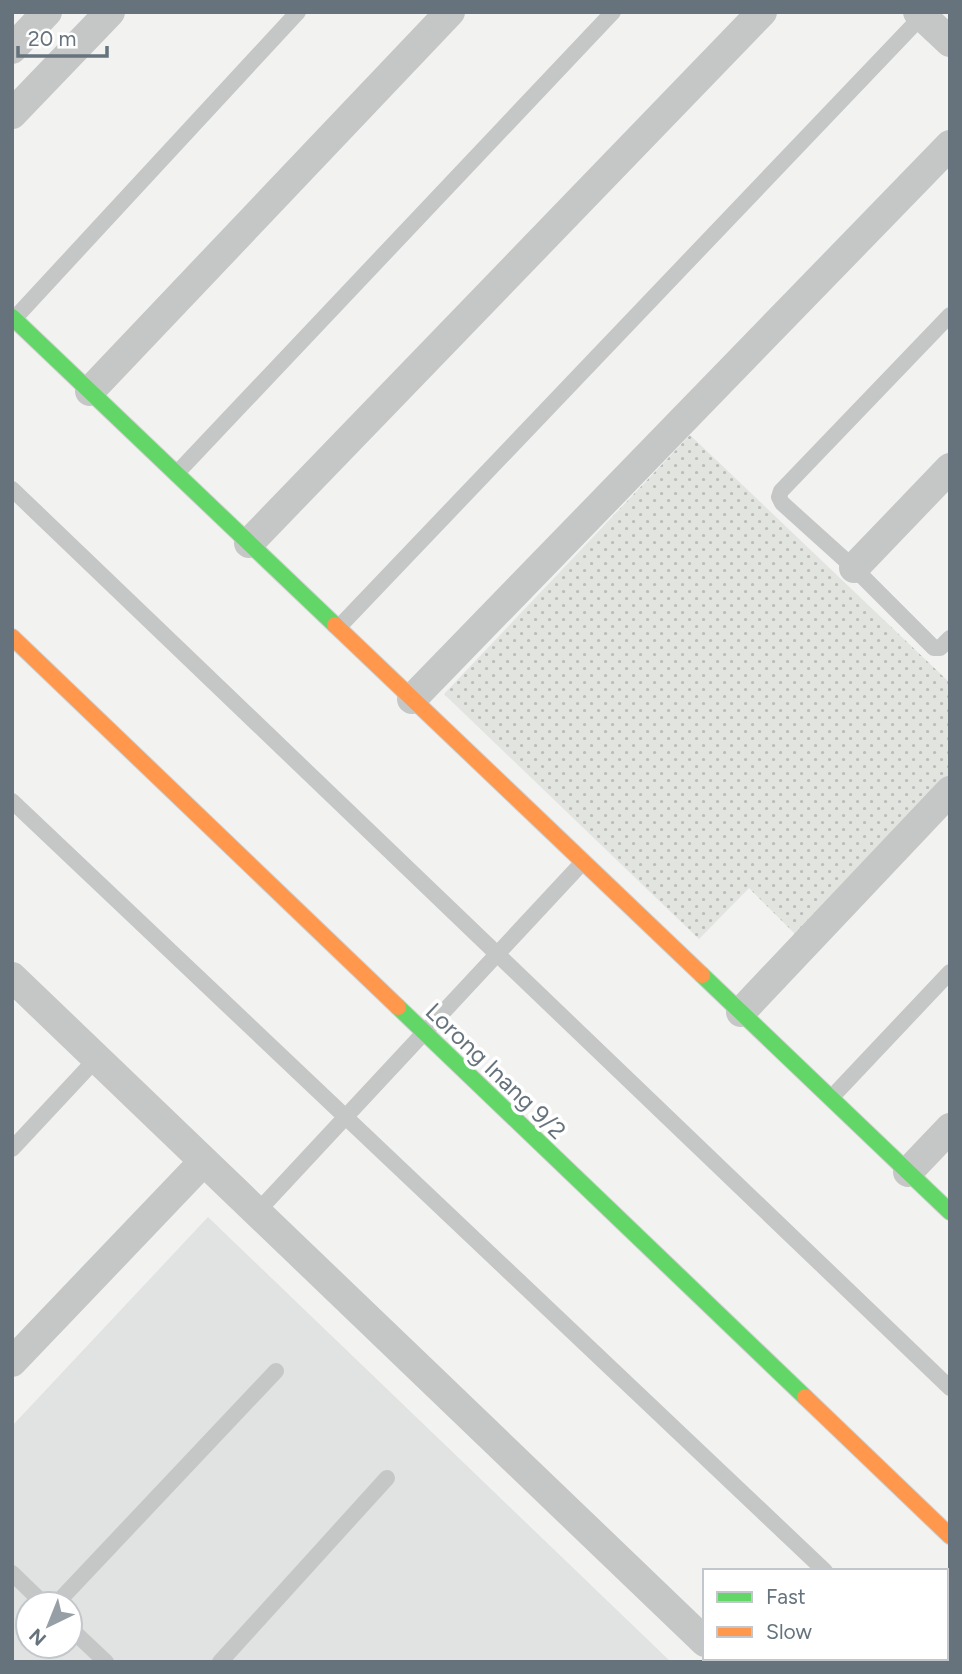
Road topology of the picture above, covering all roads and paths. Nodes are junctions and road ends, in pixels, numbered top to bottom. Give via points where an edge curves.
1 (47, 12) edge
2 (110, 12) edge
3 (299, 12) edge
4 (450, 12) edge
5 (613, 12) edge
6 (762, 12) edge
7 (920, 14) edge
8 (950, 42) edge
9 (12, 49) edge
10 (12, 114) edge
11 (950, 145) edge
12 (950, 315) edge
13 (13, 318) edge
14 (90, 391) junction
15 (950, 468) edge
16 (176, 474) junction
17 (12, 489) edge
18 (249, 543) junction
19 (855, 568) junction
20 (338, 628) junction
21 (12, 637) edge
22 (950, 638) edge
23 (412, 699) junction
24 (950, 791) edge
25 (12, 801) edge
26 (583, 862) junction
27 (499, 953) junction
28 (950, 972) edge
29 (12, 977) edge
30 (741, 1012) junction
31 (424, 1033) junction
32 (97, 1058) junction
33 (831, 1098) junction
34 (345, 1118) junction
35 (950, 1128) edge
36 (12, 1149) edge
37 (204, 1161) junction
38 (908, 1172) junction
39 (257, 1212) junction
40 (950, 1212) edge
41 (12, 1362) edge
42 (276, 1371) dead end
43 (950, 1388) edge
44 (387, 1478) dead end
45 (950, 1536) edge
46 (823, 1569) edge
47 (12, 1573) edge
48 (30, 1590) edge
49 (69, 1590) edge
50 (703, 1640) edge
51 (84, 1641) edge
52 (106, 1662) edge
53 (220, 1662) edge

1 - 9 street
2 - 10 street
3 - 13 lane
4 - 14 street
5 - 16 lane
6 - 18 street
7 - 8 street
7 - 20 lane
11 - 23 street
12 - 19 lane via 781,491 782,503
13 - 14 street
14 - 16 street
15 - 19 street
16 - 18 street
17 - 27 lane
18 - 20 street
19 - 22 lane via 934,648
20 - 23 street
21 - 31 street, Lorong Inang 9/2
23 - 26 street
24 - 30 street
25 - 34 lane
26 - 27 lane
26 - 30 street
27 - 31 lane
27 - 43 lane
28 - 33 lane
29 - 32 street
30 - 33 street
31 - 34 lane
31 - 45 street, Lorong Inang 9/2
32 - 36 lane
32 - 37 street
33 - 38 street
34 - 39 lane
34 - 46 lane
35 - 38 street
37 - 39 street
37 - 41 street
38 - 40 street
39 - 50 street
42 - 49 lane
44 - 53 lane
47 - 48 lane
51 - 52 lane

